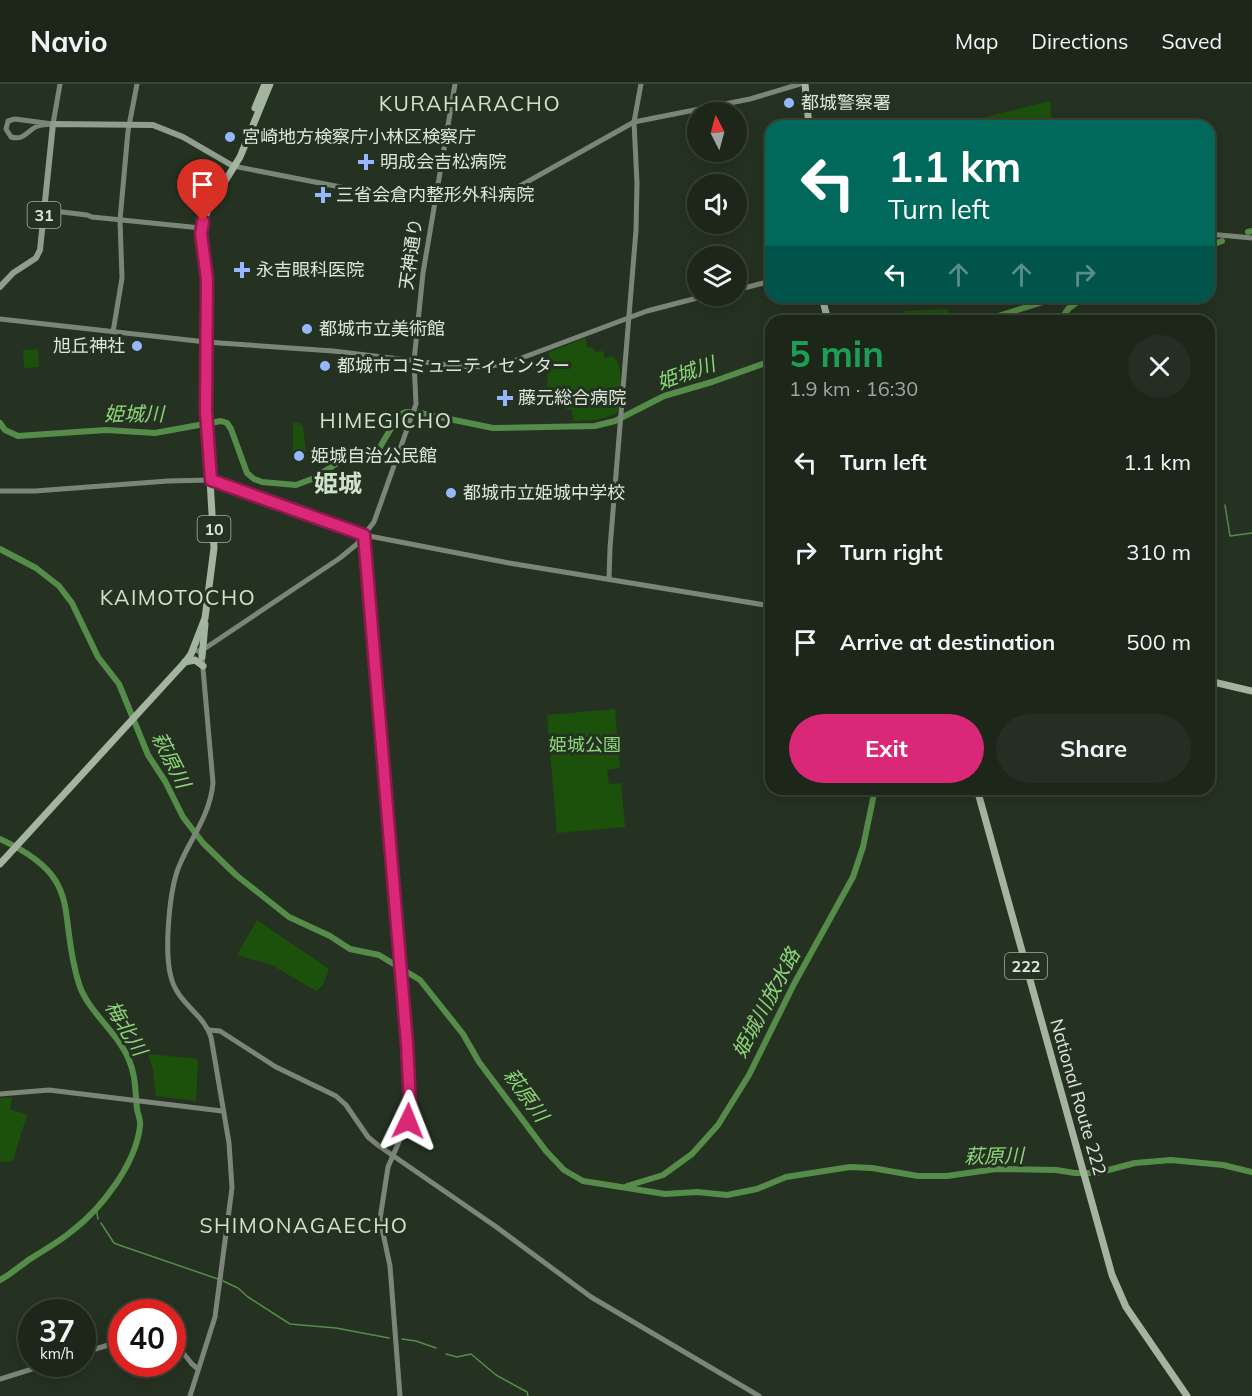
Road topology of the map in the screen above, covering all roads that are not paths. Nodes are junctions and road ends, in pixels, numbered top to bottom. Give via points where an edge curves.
1 (60, 84) edge
2 (137, 84) edge
3 (265, 84) edge
4 (270, 84) edge
5 (454, 84) edge
6 (641, 84) edge
7 (800, 84) edge
8 (806, 84) edge
9 (809, 120) edge
10 (634, 122) junction
11 (53, 124) junction
12 (129, 124) junction
13 (233, 166) junction
14 (434, 197) junction
15 (45, 210) junction
16 (120, 220) junction
17 (201, 228) junction
18 (1215, 235) edge
19 (1252, 238) edge
20 (765, 283) edge
21 (0, 287) edge
22 (747, 287) edge
23 (687, 301) edge
24 (629, 318) junction
25 (0, 319) edge
26 (113, 332) junction
27 (206, 342) junction
28 (414, 361) junction
29 (211, 480) junction
30 (0, 491) edge
31 (364, 535) junction
32 (609, 579) junction
33 (765, 605) edge
34 (205, 618) junction
35 (205, 636) junction
36 (214, 643) junction
37 (193, 649) junction
38 (203, 653) junction
39 (185, 662) junction
40 (203, 666) junction
41 (1215, 683) edge
42 (1252, 692) edge
43 (979, 795) edge
44 (1, 863) edge
45 (209, 1030) junction
46 (0, 1094) edge
47 (222, 1111) junction
48 (394, 1156) junction
49 (186, 1356) edge
50 (198, 1369) junction
51 (18, 1373) edge
52 (0, 1379) edge
53 (190, 1396) edge
54 (400, 1396) edge
55 (759, 1396) edge
56 (1187, 1396) edge

1 - 11 street
2 - 12 street
3 - 13 highway, 10
4 - 13 highway, 10
5 - 14 street, 天神通り
6 - 10 street
7 - 10 street via 750,99
8 - 9 highway
10 - 14 street via 508,192
10 - 24 street via 637,213
11 - 11 street via 36,127 17,139 6,129 8,121 15,119
11 - 12 main road
11 - 15 main road, 31
12 - 13 main road via 153,125 170,131
12 - 16 street
13 - 14 street via 366,192
13 - 17 highway, 10
14 - 28 street, 天神通り
15 - 16 street
15 - 21 main road, 31 via 36,258
16 - 17 street
16 - 26 street via 122,278
17 - 27 highway, 10 via 207,279
18 - 19 street
20 - 22 street
23 - 24 street
24 - 28 street via 500,365 474,367
24 - 32 street
25 - 26 street
26 - 27 street
27 - 28 street
27 - 29 highway, 10
28 - 31 street, 天神通り via 417,393 413,412 377,514
29 - 30 street
29 - 31 street
29 - 34 highway, 10 via 214,548
31 - 32 street
31 - 36 street, 天神通り via 340,558
31 - 48 street via 410,1105
32 - 33 street
34 - 35 highway
34 - 37 highway, 10
35 - 36 highway
35 - 38 highway
36 - 38 street, 天神通り
37 - 38 street
37 - 39 highway, 10
38 - 40 street
39 - 40 highway via 195,660
39 - 44 highway, 10
40 - 45 street via 213,778 208,808 174,880 168,951 170,975 182,999
41 - 42 highway
43 - 56 highway, National Route 222 / 222 via 1118,1291
45 - 47 street
45 - 48 street via 220,1031 276,1067 336,1096 368,1137
46 - 47 street via 49,1090
47 - 50 street via 232,1188 213,1327
48 - 54 street via 388,1167 380,1219 390,1266
48 - 55 street via 591,1297
49 - 50 street
50 - 53 street
51 - 52 street

